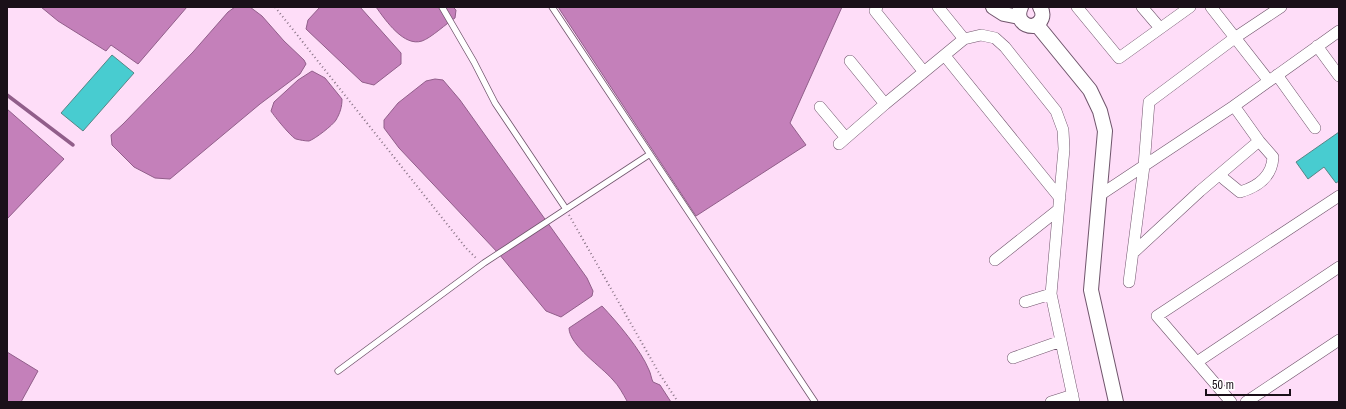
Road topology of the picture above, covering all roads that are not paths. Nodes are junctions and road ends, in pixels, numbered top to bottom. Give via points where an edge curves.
1 (442, 7) edge
2 (552, 7) edge
3 (877, 7) edge
4 (938, 7) edge
5 (993, 7) edge
6 (1040, 7) edge
7 (1077, 7) edge
8 (1142, 7) edge
9 (1190, 7) edge
10 (1211, 7) edge
11 (1281, 7) edge
12 (1020, 12) edge
13 (1037, 25) junction
14 (1160, 28) junction
15 (1339, 31) edge
16 (1236, 37) junction
17 (964, 39) junction
18 (1317, 46) junction
19 (945, 56) junction
20 (850, 61) dead end
21 (924, 72) junction
22 (1339, 76) edge
23 (1273, 78) junction
24 (885, 104) junction
25 (1234, 106) junction
26 (820, 107) dead end
27 (1315, 128) dead end
28 (1259, 141) junction
29 (650, 154) junction
30 (1144, 166) junction
31 (1221, 174) junction
32 (1100, 195) junction
33 (1339, 196) edge
34 (1060, 198) junction
35 (566, 209) junction
36 (1058, 210) junction
37 (1134, 252) junction
38 (995, 260) dead end
39 (1339, 267) edge
40 (1129, 282) dead end
41 (1051, 294) junction
42 (1025, 302) dead end
43 (1339, 340) edge
44 (1061, 341) junction
45 (1013, 358) dead end
46 (1197, 362) junction
47 (338, 371) dead end
48 (1074, 398) edge
49 (815, 402) edge
50 (1051, 402) edge
51 (1116, 402) edge
52 (1231, 402) edge
53 (1246, 402) edge

1 - 35 lane via 495,103
2 - 29 lane
3 - 21 street via 875,11
4 - 17 street
5 - 12 street via 1004,14
6 - 13 street via 1043,13
7 - 14 street via 1119,58
8 - 14 street
9 - 14 street
10 - 16 street
11 - 16 street
12 - 13 street via 1024,24
13 - 32 street via 1090,90 1100,111 1105,131
15 - 18 street
16 - 23 street
16 - 30 street via 1149,102
17 - 19 street
17 - 34 street via 981,36 995,38 1056,111 1063,130 1064,149
18 - 22 street
18 - 23 street
19 - 21 street
19 - 34 street
20 - 24 street
21 - 24 street
23 - 25 street
23 - 27 street
24 - 26 street via 842,141
25 - 28 street
25 - 30 street
28 - 31 street
28 - 31 street via 1273,158 1273,166 1263,181 1240,192
29 - 35 lane
29 - 49 lane
30 - 32 street
30 - 37 street
31 - 37 street
32 - 51 street via 1091,290
33 - 46 street via 1157,316
34 - 36 street
35 - 47 lane via 484,263
36 - 38 street
36 - 41 street
37 - 40 street
39 - 46 street
41 - 42 street
41 - 44 street
43 - 53 street
44 - 45 street
44 - 48 street
46 - 52 street
48 - 50 street

